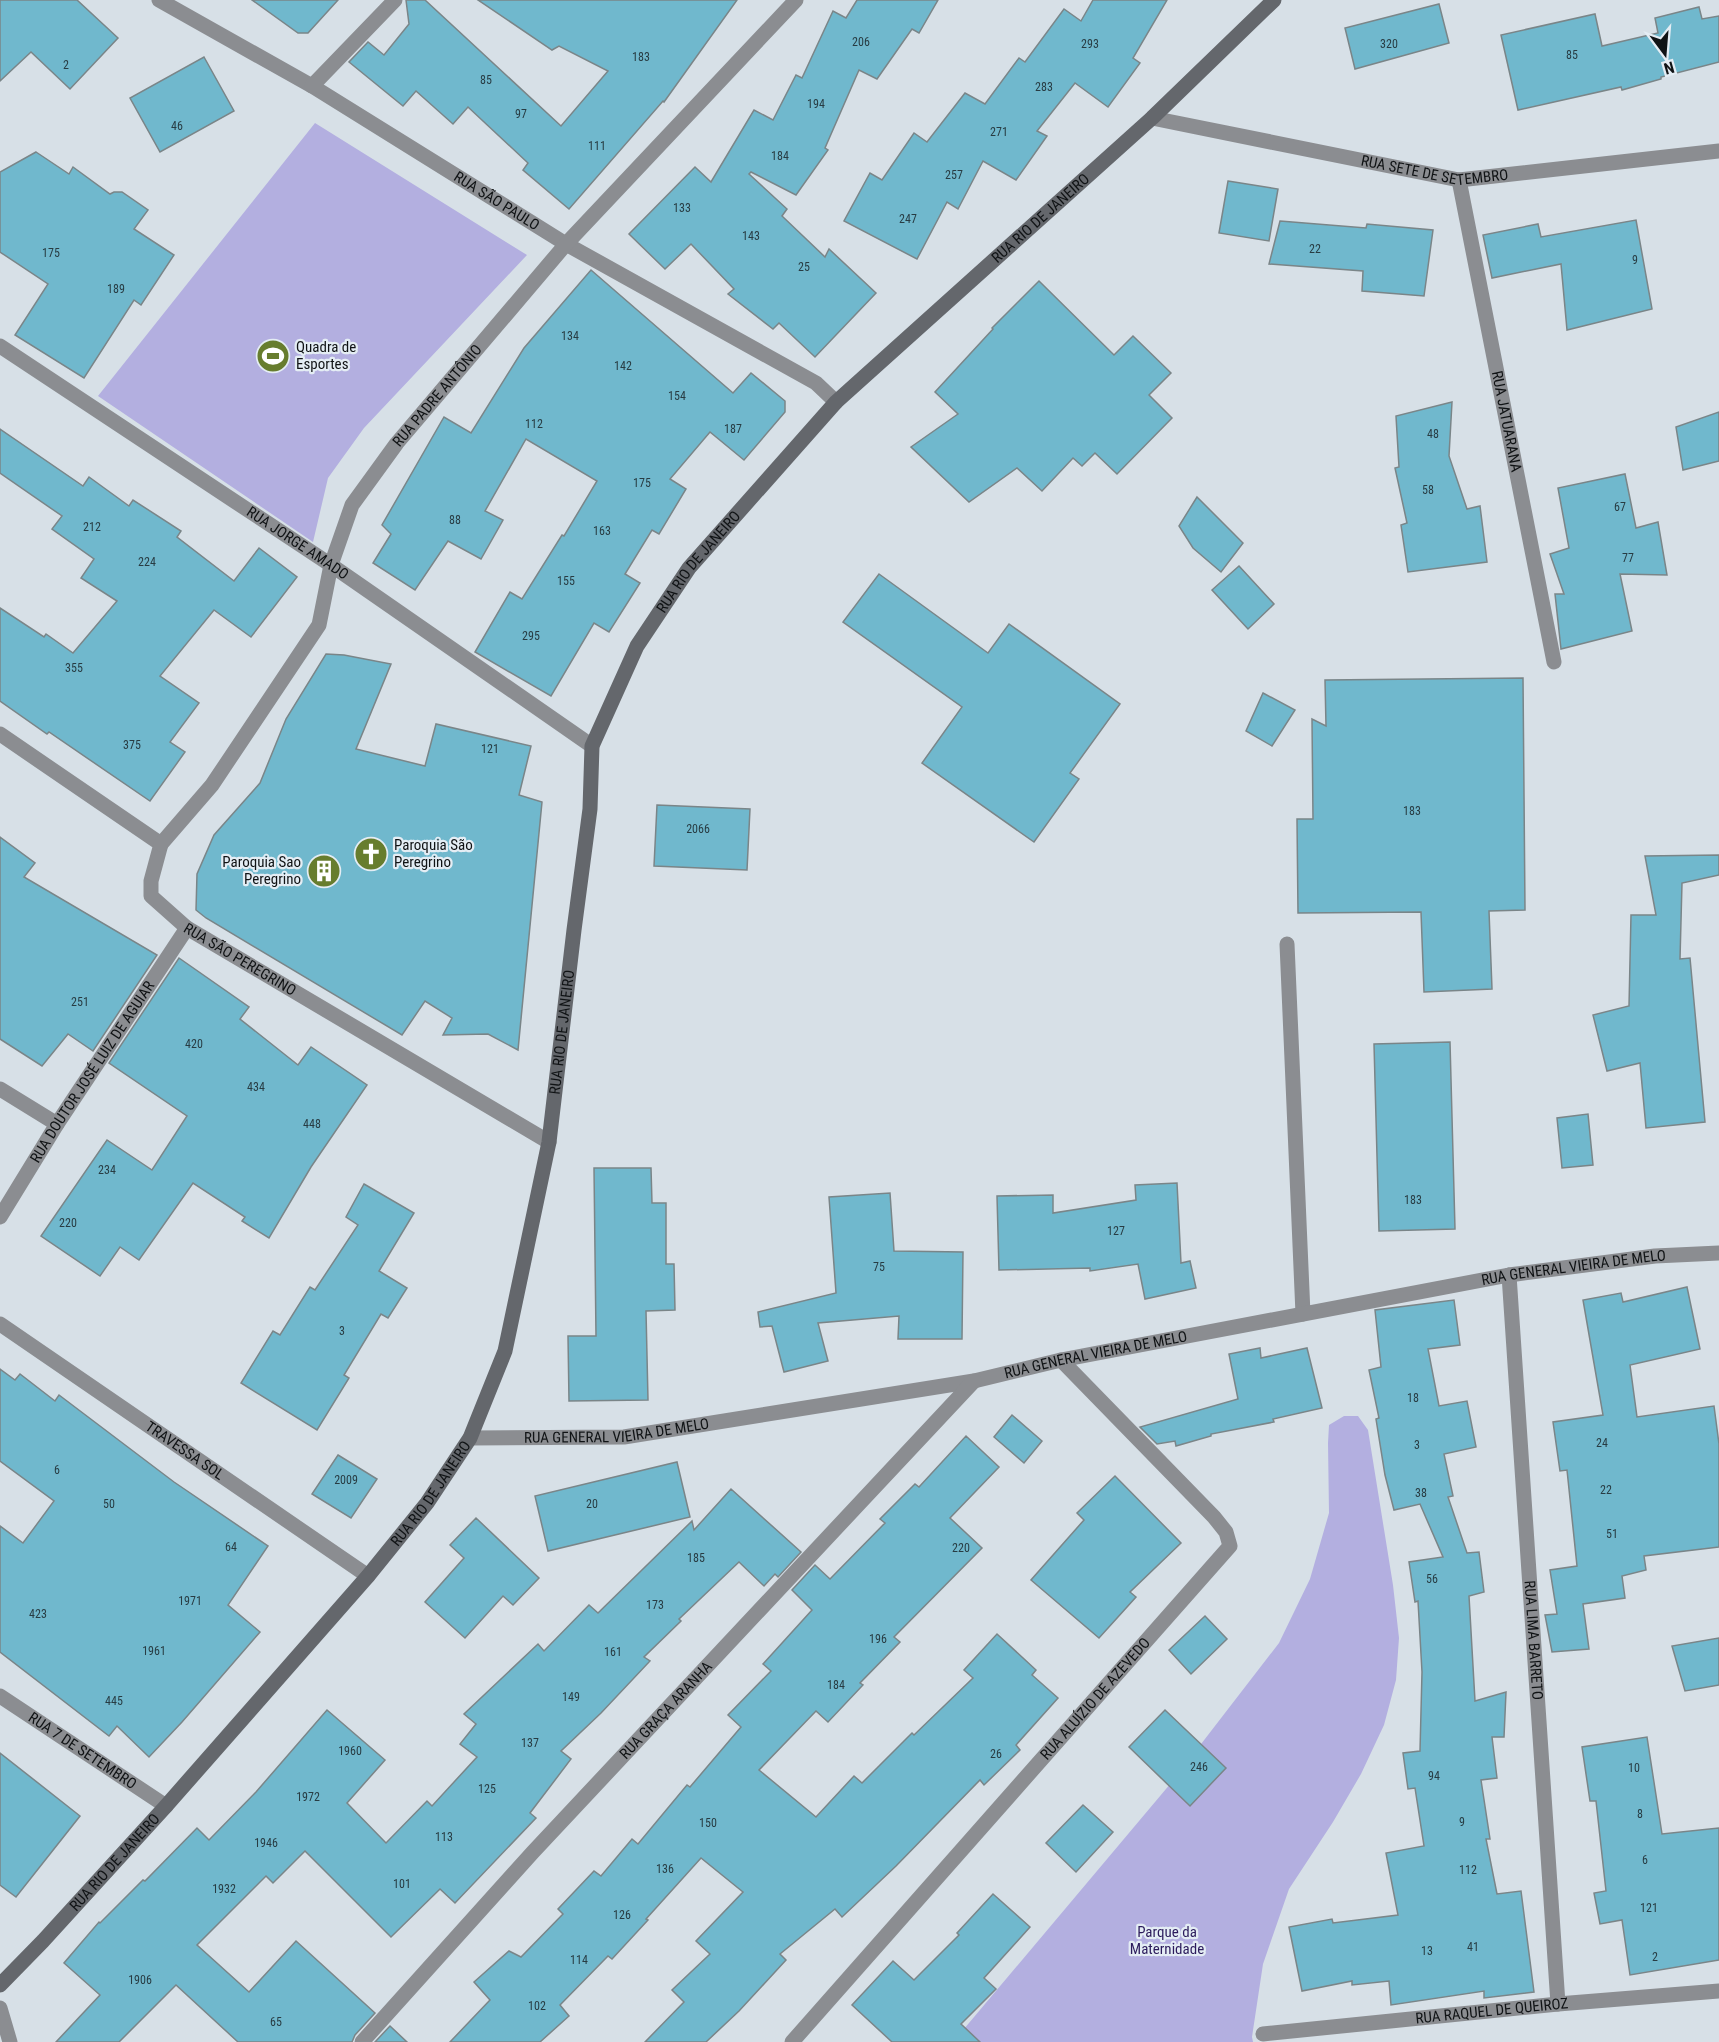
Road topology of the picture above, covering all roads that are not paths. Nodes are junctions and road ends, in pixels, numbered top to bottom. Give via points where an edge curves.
1 (159, 0) edge
2 (395, 0) edge
3 (796, 0) edge
4 (1274, 0) edge
5 (312, 86) junction
6 (1152, 118) junction
7 (1719, 150) edge
8 (1459, 180) junction
9 (566, 244) junction
10 (0, 346) edge
11 (836, 402) junction
12 (331, 565) junction
13 (1554, 662) dead end
14 (0, 734) edge
15 (591, 746) junction
16 (161, 844) junction
17 (187, 928) junction
18 (1287, 944) dead end
19 (0, 1089) edge
20 (57, 1124) junction
21 (549, 1142) junction
22 (0, 1217) edge
23 (1719, 1253) edge
24 (1509, 1275) junction
25 (1303, 1314) junction
26 (0, 1323) edge
27 (1061, 1360) junction
28 (974, 1381) junction
29 (470, 1438) junction
30 (368, 1576) junction
31 (0, 1696) edge
32 (165, 1806) junction
33 (0, 1984) edge
34 (1719, 1991) edge
35 (1558, 2004) junction
36 (0, 2008) edge
37 (1263, 2034) dead end
38 (10, 2042) edge
39 (362, 2042) edge
40 (792, 2042) edge

1 - 5 street, RUA SÃO PAULO
2 - 5 street
3 - 9 street, RUA PADRE ANTÔNIO
4 - 6 main road, RUA RIO DE JANEIRO
5 - 9 street, RUA SÃO PAULO
6 - 8 street, RUA SETE DE SETEMBRO
6 - 11 main road, RUA RIO DE JANEIRO
7 - 8 street, RUA SETE DE SETEMBRO
8 - 13 street, RUA JATUARANA
9 - 11 street, RUA SÃO PAULO via 816,383
9 - 12 street, RUA PADRE ANTÔNIO via 371,478 352,505
10 - 12 street, RUA JORGE AMADO
11 - 15 main road, RUA RIO DE JANEIRO via 689,568 637,646
12 - 15 street, RUA JORGE AMADO
12 - 16 street, RUA PADRE ANTÔNIO via 319,625 212,785
14 - 16 street
15 - 21 main road, RUA RIO DE JANEIRO via 590,809
16 - 17 street, RUA SÃO PEREGRINO via 151,881 152,896
17 - 20 street, RUA DOUTOR JOSÉ LUIZ DE AGUIAR
17 - 21 street, RUA SÃO PEREGRINO
18 - 25 street
19 - 20 street
20 - 22 street, RUA DOUTOR JOSÉ LUIZ DE AGUIAR
21 - 29 main road, RUA RIO DE JANEIRO via 505,1351
23 - 24 street, RUA GENERAL VIEIRA DE MELO via 1655,1256
24 - 25 street, RUA GENERAL VIEIRA DE MELO
24 - 35 street, RUA LIMA BARRETO
25 - 27 street, RUA GENERAL VIEIRA DE MELO
26 - 30 street, TRAVESSA SOL
27 - 28 street, RUA GENERAL VIEIRA DE MELO
27 - 40 street, RUA ALUÍZIO DE AZEVEDO via 1214,1517 1226,1532 1230,1546
28 - 29 street, RUA GENERAL VIEIRA DE MELO via 624,1437
28 - 39 street, RUA GRAÇA ARANHA via 533,1852
29 - 30 main road, RUA RIO DE JANEIRO via 427,1503
30 - 32 main road, RUA RIO DE JANEIRO
31 - 32 street, RUA 7 DE SETEMBRO
32 - 33 main road, RUA RIO DE JANEIRO
34 - 35 street, RUA RAQUEL DE QUEIROZ
35 - 37 street, RUA RAQUEL DE QUEIROZ
36 - 38 street

